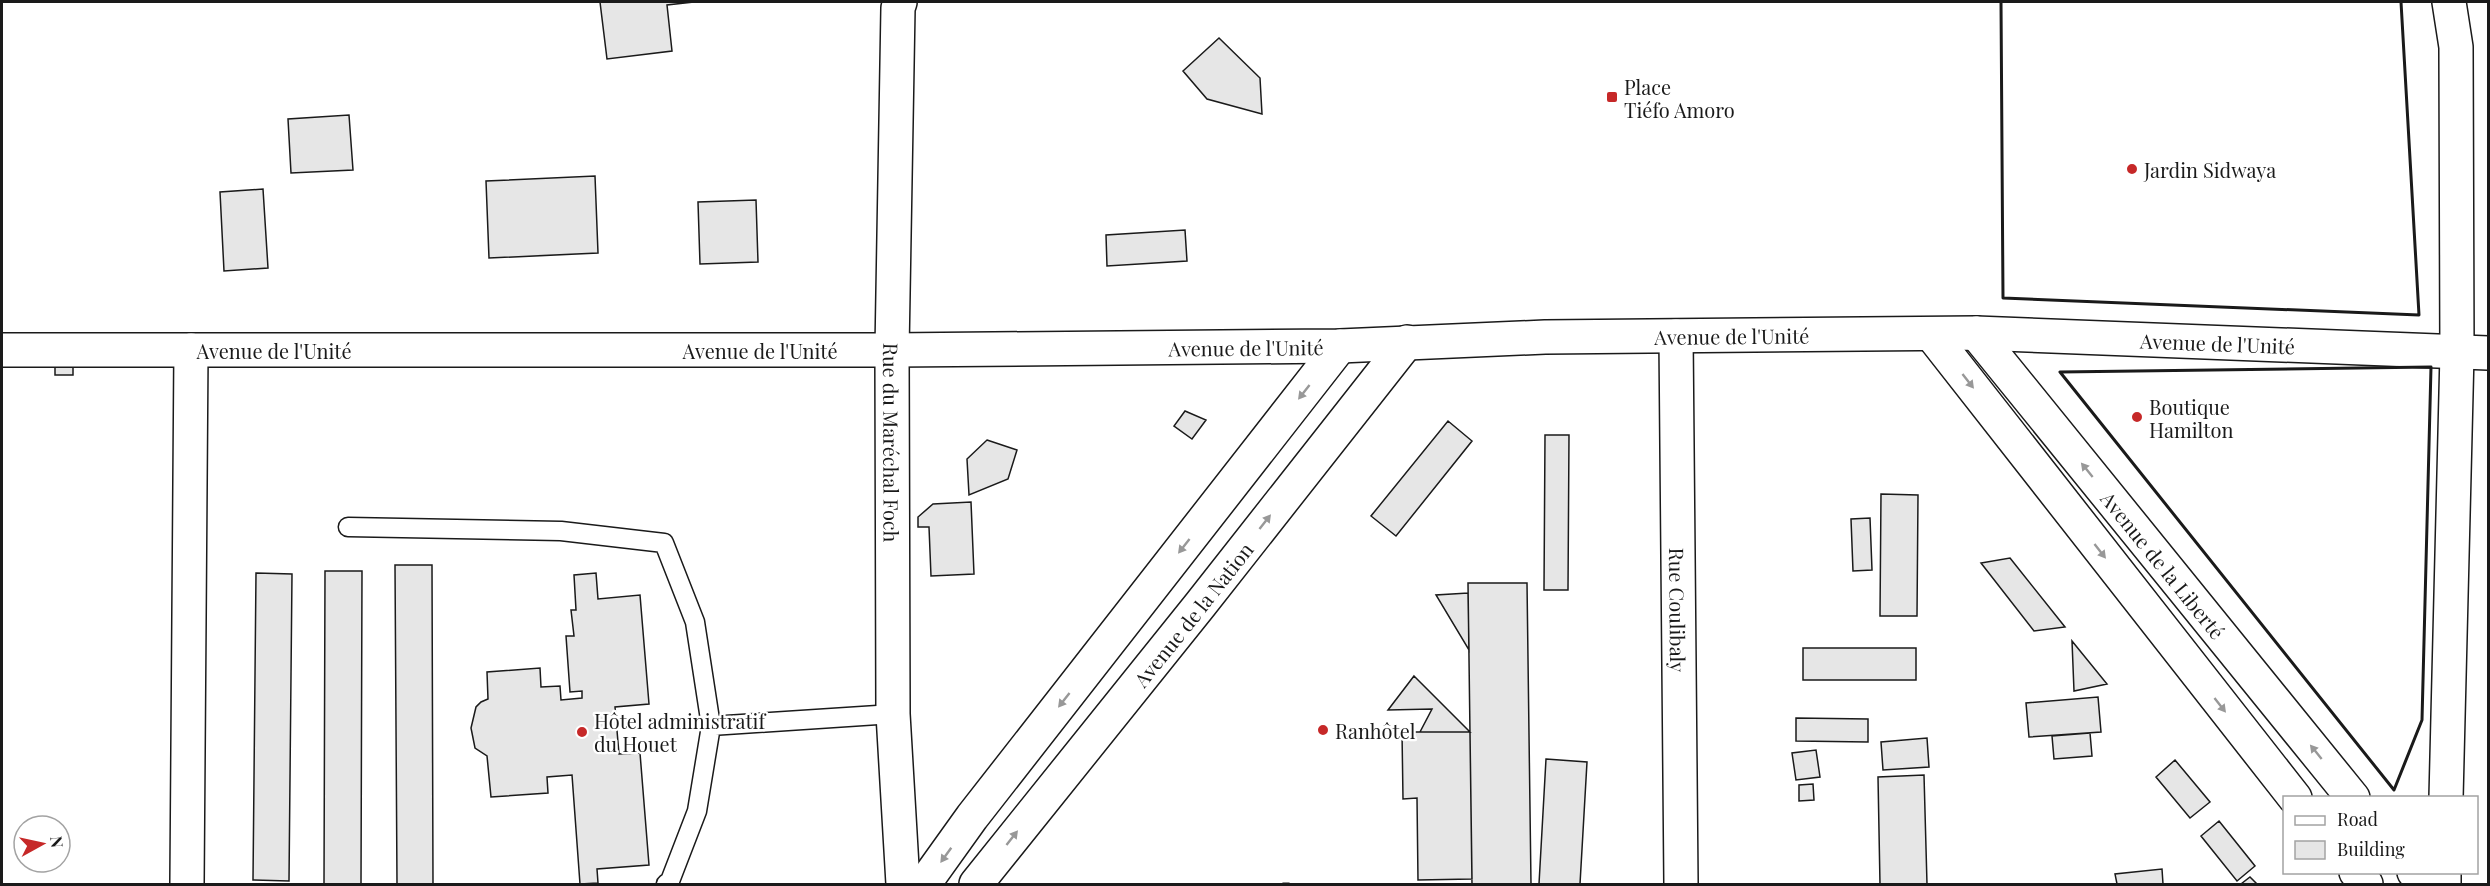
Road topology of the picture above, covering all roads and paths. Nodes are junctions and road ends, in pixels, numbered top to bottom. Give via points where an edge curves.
1 (900, 2) edge
2 (2449, 2) edge
3 (1976, 333) junction
4 (1932, 334) junction
5 (1676, 336) junction
6 (1407, 342) junction
7 (1340, 346) junction
8 (2, 350) edge
9 (191, 350) junction
10 (892, 350) junction
11 (2473, 353) edge
12 (348, 527) dead end
13 (893, 714) junction
14 (711, 726) junction
15 (2293, 796) edge
16 (2351, 796) edge
17 (2446, 796) edge
18 (187, 885) edge
19 (666, 885) edge
20 (903, 885) edge
21 (924, 885) edge
22 (976, 885) edge
23 (1681, 885) edge

1 - 10 street, Rue du Maréchal Foch
2 - 11 street via 2456,47
3 - 4 street, Avenue de l'Unité
3 - 11 street, Avenue de l'Unité
16 -> 3 street, Avenue de la Liberté
4 - 5 street, Avenue de l'Unité
4 -> 15 street, Avenue de la Liberté
5 - 6 street, Avenue de l'Unité
5 - 23 street, Rue Coulibaly
6 - 7 street, Avenue de l'Unité
22 -> 6 street, Avenue de la Nation
7 - 10 street, Avenue de l'Unité
7 -> 21 street
8 - 9 street, Avenue de l'Unité
9 - 10 street, Avenue de l'Unité
9 - 18 street
10 - 13 street, Rue du Maréchal Foch
11 - 17 street
12 - 14 lane via 561,531 664,543 695,622
13 - 14 lane
13 - 20 street, Rue du Maréchal Foch
14 - 19 lane via 697,811

